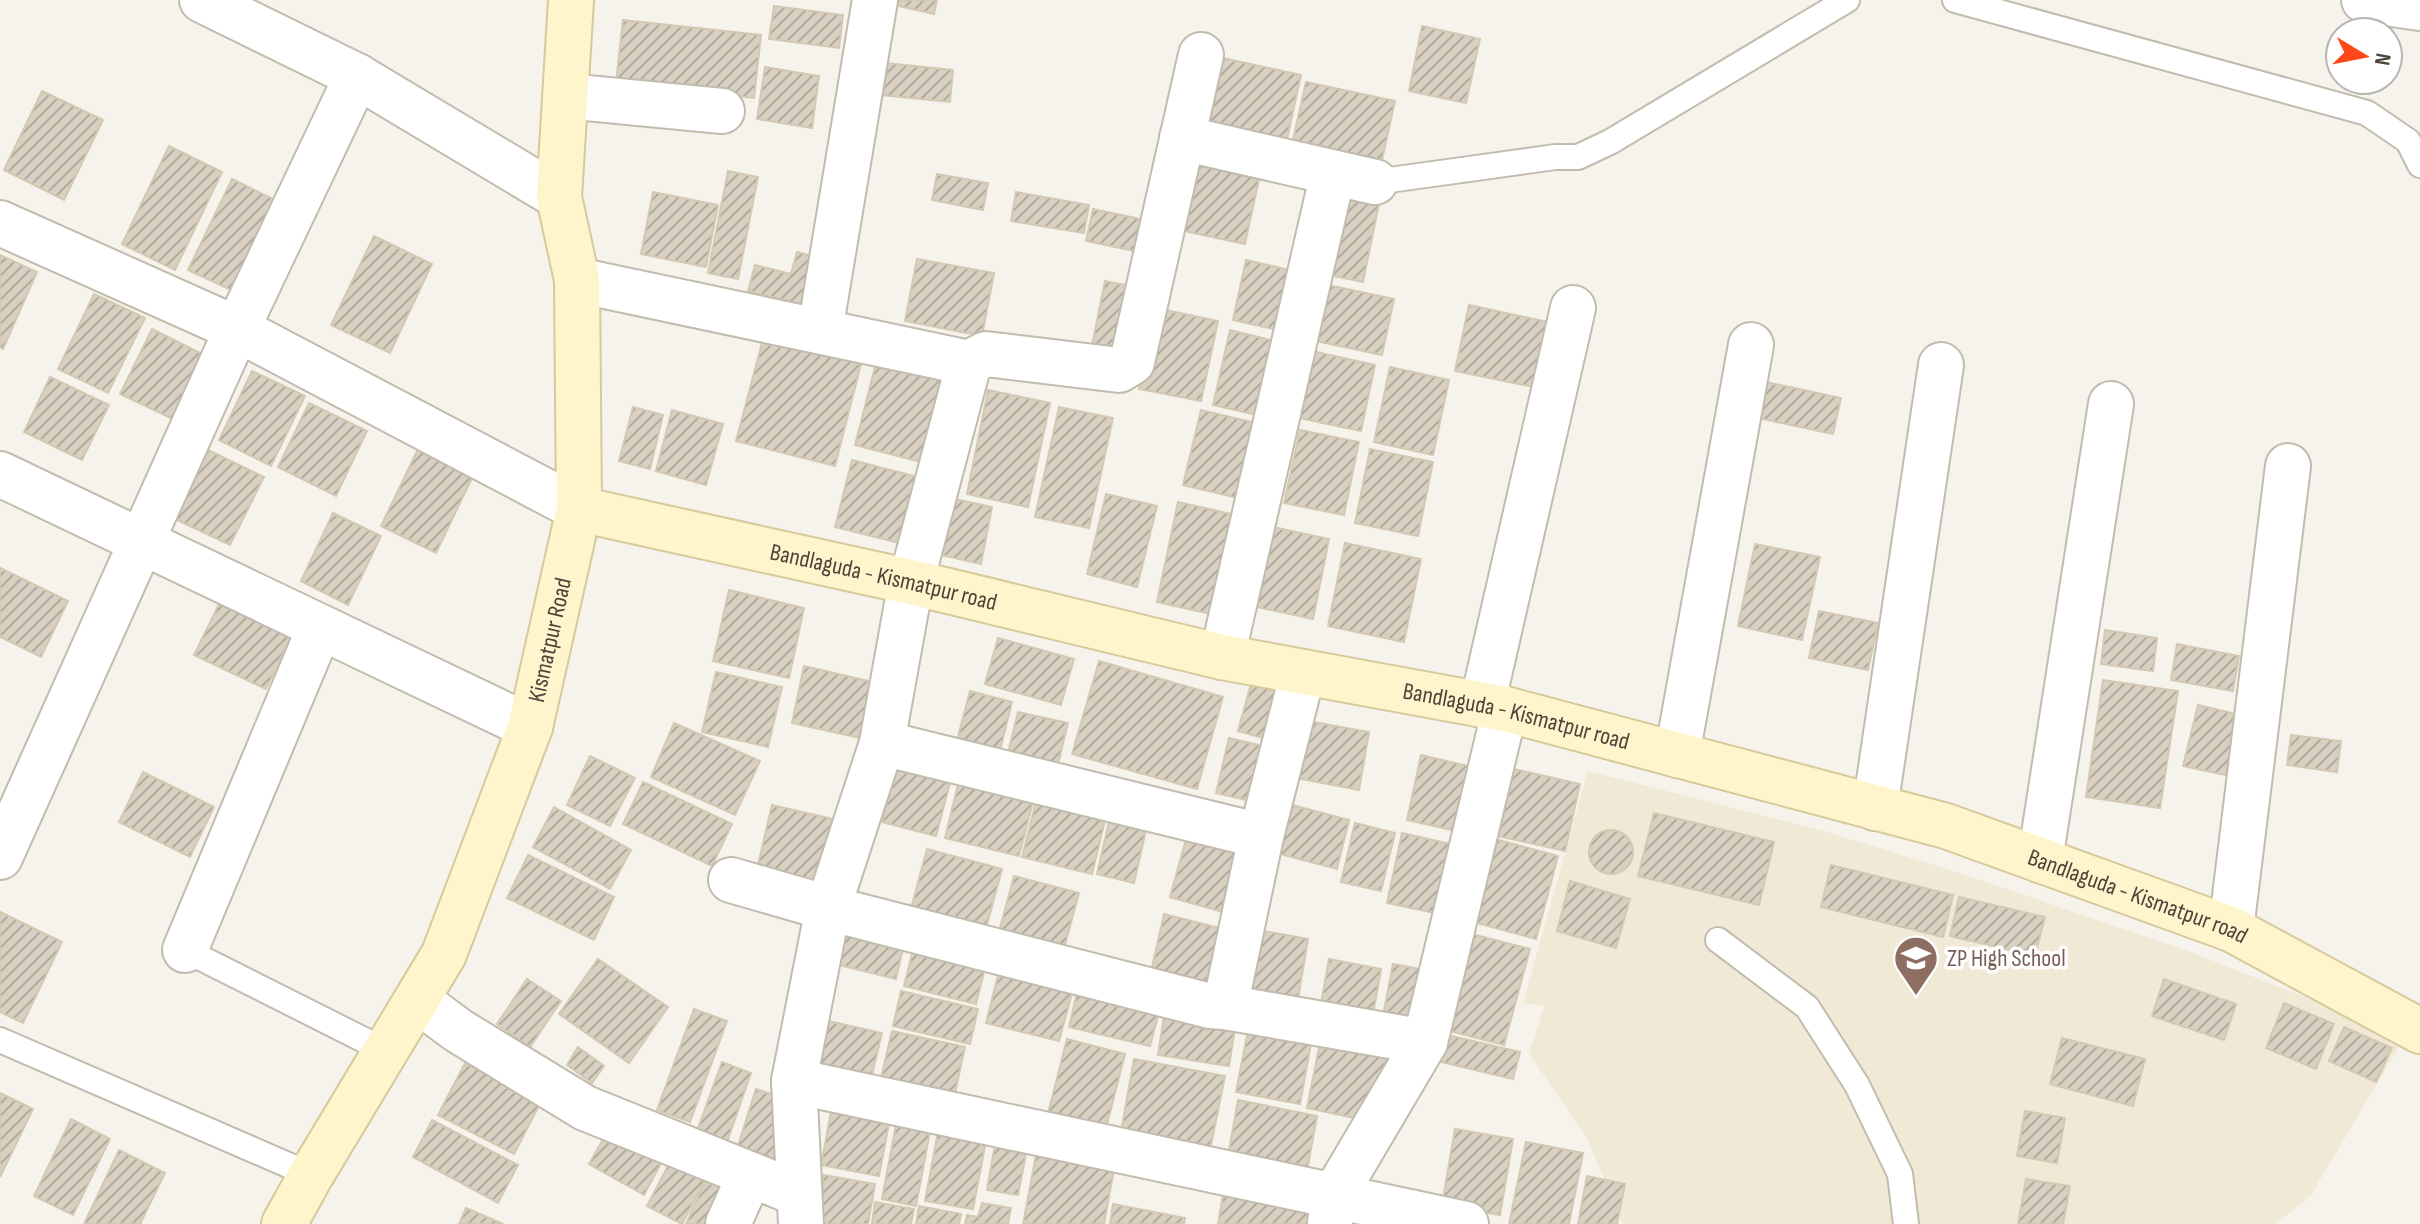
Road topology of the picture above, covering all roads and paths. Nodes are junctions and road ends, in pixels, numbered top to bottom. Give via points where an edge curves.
1 (202, 0) edge
2 (571, 0) edge
3 (875, 0) edge
4 (1847, 0) edge
5 (1955, 0) edge
6 (2364, 0) edge
7 (2420, 8) edge
8 (267, 14) edge
9 (1201, 55) dead end
10 (357, 76) junction
11 (566, 96) junction
12 (722, 111) dead end
13 (1182, 138) junction
14 (2420, 165) edge
15 (1333, 173) junction
16 (1375, 182) joint
17 (559, 197) junction
18 (0, 223) edge
19 (577, 280) junction
20 (1573, 308) dead end
21 (237, 329) junction
22 (820, 331) junction
23 (1751, 345) dead end
24 (969, 363) junction
25 (1941, 365) dead end
26 (2111, 404) dead end
27 (2288, 466) dead end
28 (0, 474) edge
29 (579, 509) junction
30 (141, 541) junction
31 (911, 582) junction
32 (320, 627) junction
33 (1222, 657) junction
34 (1303, 672) junction
35 (1494, 707) junction
36 (530, 727) junction
37 (882, 743) junction
38 (1677, 755) junction
39 (1875, 808) junction
40 (1261, 836) junction
41 (0, 857) edge
42 (2040, 860) junction
43 (731, 880) dead end
44 (828, 908) junction
45 (2231, 929) junction
46 (1718, 940) dead end
47 (185, 950) joint
48 (417, 1000) junction
49 (1225, 1007) junction
50 (2418, 1018) edge
51 (0, 1040) edge
52 (1425, 1042) junction
53 (386, 1051) junction
54 (794, 1081) junction
55 (311, 1175) junction
56 (750, 1175) junction
57 (800, 1209) edge
58 (1331, 1210) edge
59 (284, 1224) edge
60 (728, 1224) edge
61 (1466, 1224) edge
62 (1906, 1224) edge

1 - 8 street
2 - 11 street, Kismatpur Road
3 - 22 street
4 - 16 lane via 1578,157
5 - 14 lane via 2367,113 2408,141
6 - 7 street
8 - 10 street
9 - 13 street
10 - 17 street
10 - 21 street
11 - 12 street
11 - 17 street, Kismatpur Road
13 - 15 street
13 - 24 street via 1132,362 1119,370 986,354
15 - 16 street
15 - 33 street
17 - 19 street, Kismatpur Road
18 - 21 street
19 - 22 street
19 - 29 street, Kismatpur Road
20 - 35 street
21 - 29 street
21 - 30 street
22 - 24 street
23 - 38 street
24 - 31 street
25 - 39 street
26 - 42 street
27 - 45 street
28 - 30 street
29 - 31 street, Bandlaguda - Kismatpur road
29 - 36 street, Kismatpur Road
30 - 32 street
30 - 41 street
31 - 33 street, Bandlaguda - Kismatpur road
31 - 37 street
32 - 36 street
32 - 47 street
33 - 34 street, Bandlaguda - Kismatpur road
34 - 35 street, Bandlaguda - Kismatpur road
34 - 40 street
35 - 38 street, Bandlaguda - Kismatpur road
35 - 52 street
36 - 48 street, Kismatpur Road via 444,954
37 - 40 street
37 - 44 street
38 - 39 street, Bandlaguda - Kismatpur road
39 - 42 street, Bandlaguda - Kismatpur road via 1946,826
40 - 49 street
42 - 45 street, Bandlaguda - Kismatpur road
43 - 44 street
44 - 49 street
44 - 54 street
45 - 50 street, Bandlaguda - Kismatpur road
46 - 62 lane via 1807,1007 1857,1085 1900,1174
47 - 53 lane
48 - 53 street, Kismatpur Road
48 - 56 street via 585,1108
49 - 52 street
51 - 55 lane
52 - 58 street
53 - 55 street, Kismatpur Road
54 - 57 street
54 - 58 street
55 - 59 street, Kismatpur Road
56 - 57 street
56 - 60 street
58 - 61 street

